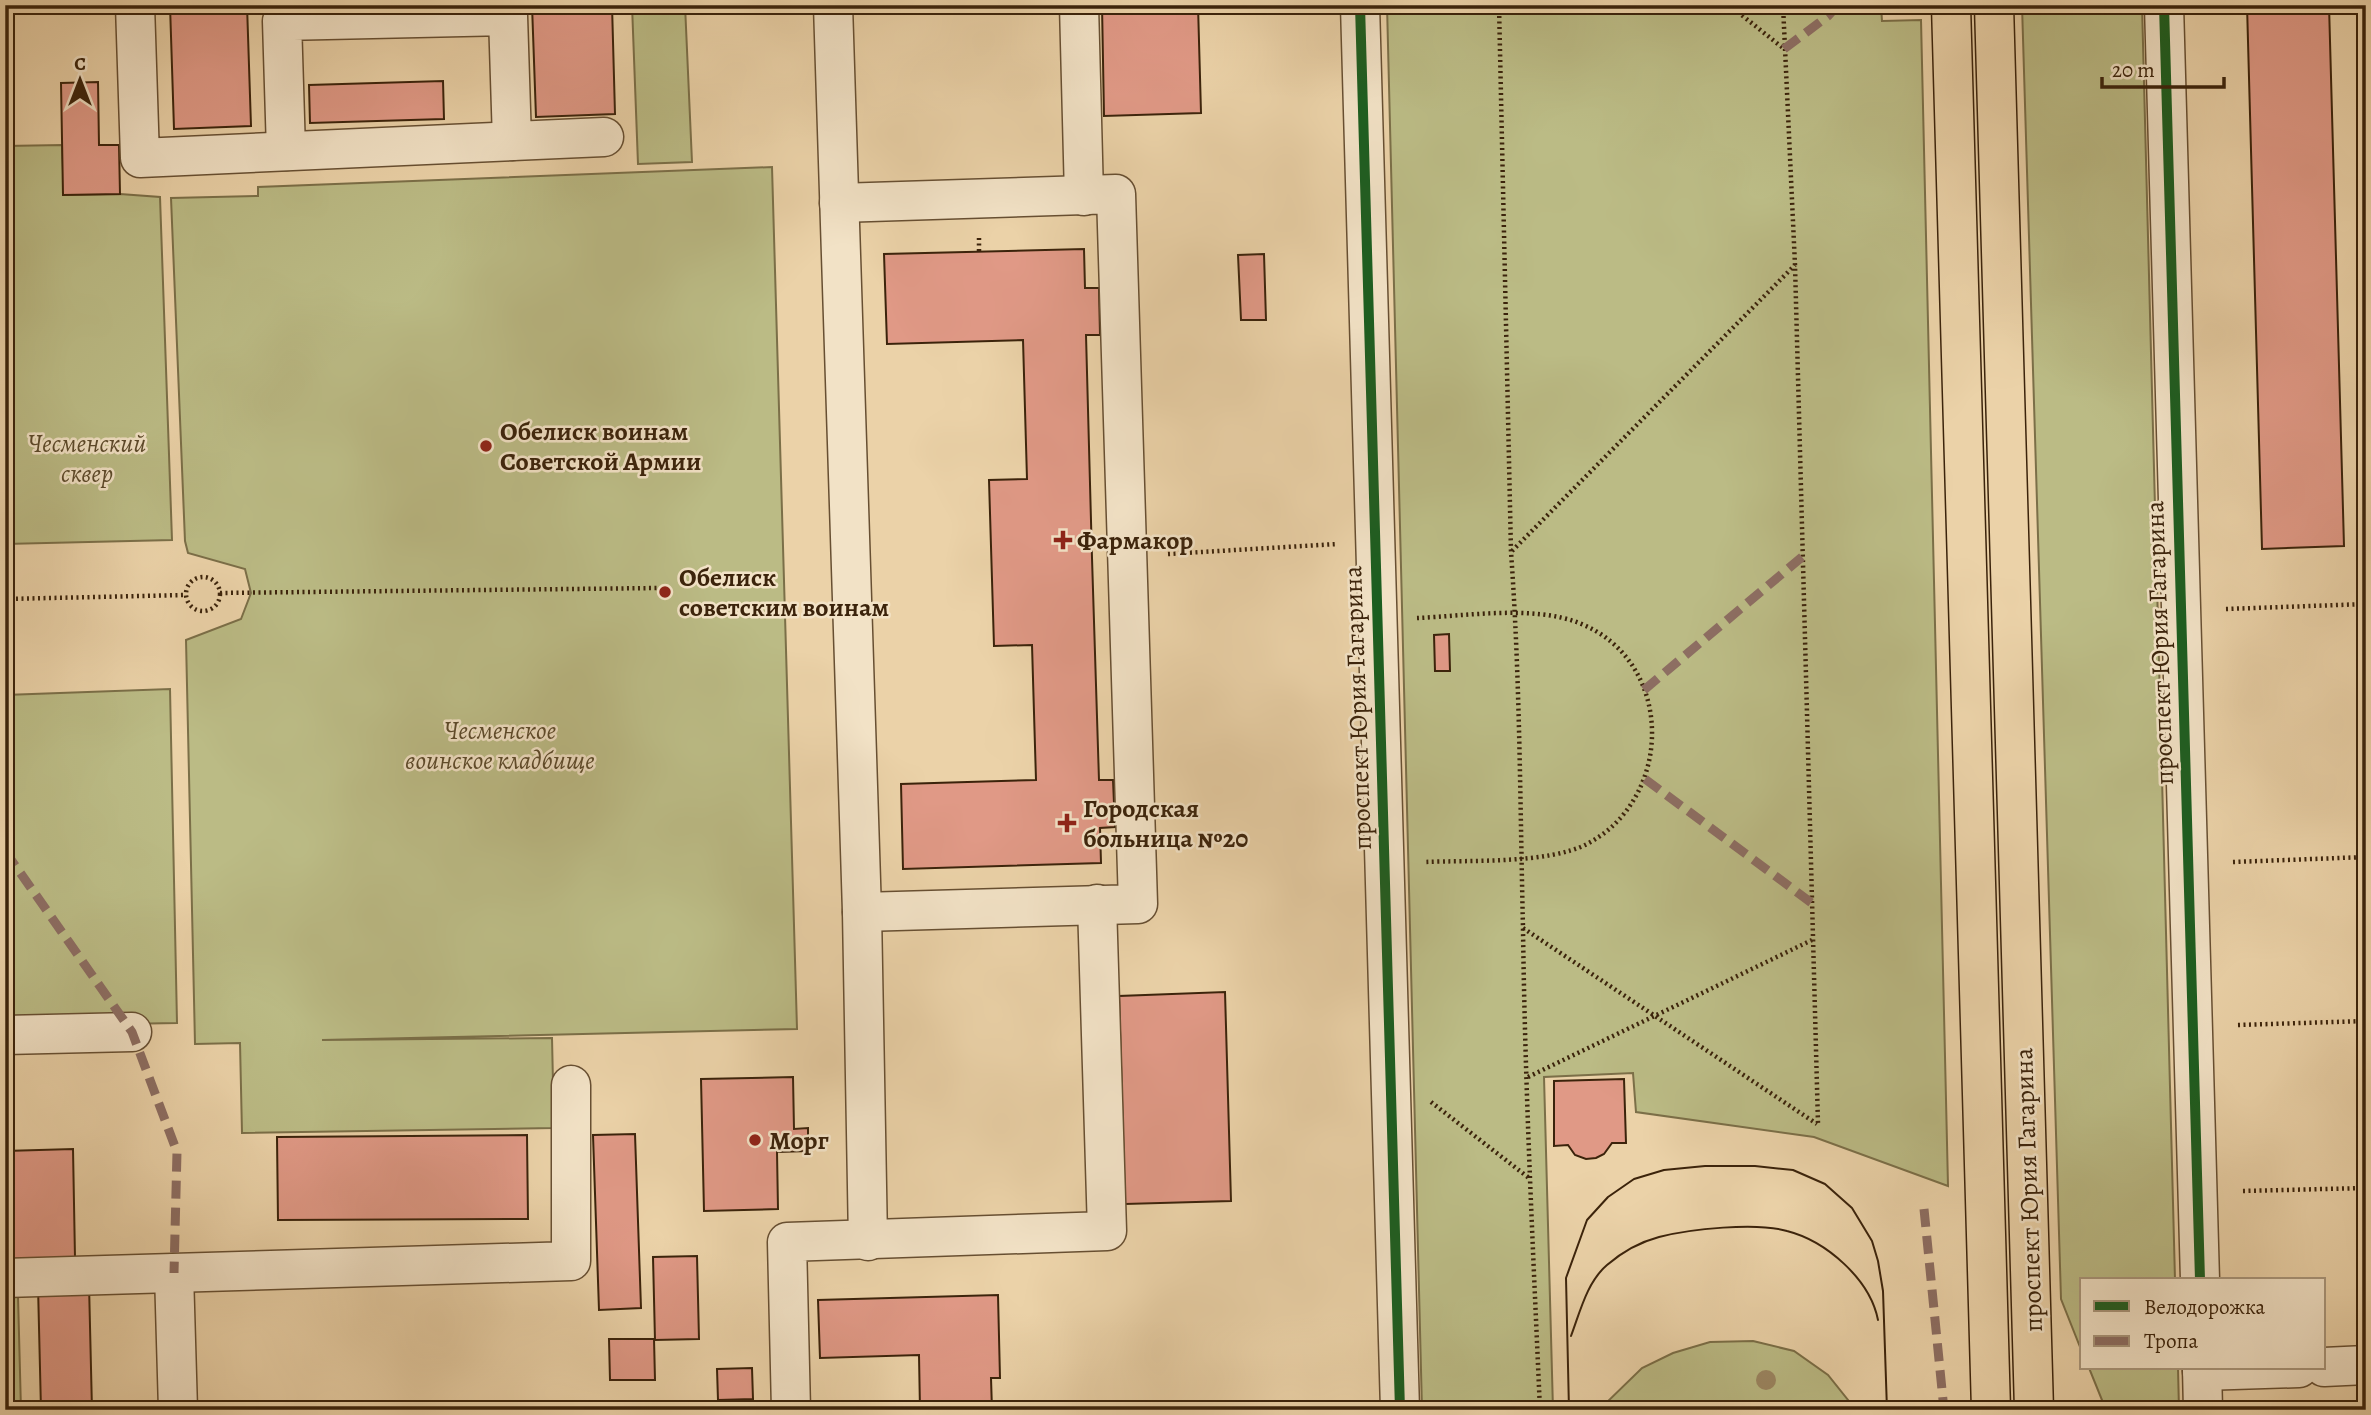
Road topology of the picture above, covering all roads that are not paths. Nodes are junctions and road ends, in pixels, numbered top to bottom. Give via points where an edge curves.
1 (135, 5) edge
2 (833, 5) edge
3 (1079, 5) edge
4 (1360, 5) edge
5 (1951, 5) edge
6 (1994, 5) edge
7 (2164, 5) edge
8 (604, 137) dead end
9 (512, 141) junction
10 (286, 151) junction
11 (1084, 196) junction
12 (839, 202) junction
13 (1097, 904) junction
14 (862, 912) junction
15 (132, 1032) dead end
16 (5, 1035) edge
17 (570, 1086) dead end
18 (868, 1241) junction
19 (174, 1273) junction
20 (5, 1278) edge
21 (2200, 1278) edge
22 (2366, 1365) edge
23 (2326, 1367) edge
24 (2202, 1370) edge
25 (178, 1410) edge
26 (791, 1410) edge
27 (1400, 1410) edge
28 (1990, 1410) edge
29 (2034, 1410) edge
30 (2203, 1410) edge

1 - 10 street via 141,158
2 - 12 street
3 - 11 street
4 - 27 street, проспект Юрия Гагарина
5 - 28 main road, проспект Юрия Гагарина
6 - 29 main road, проспект Юрия Гагарина
7 - 21 street, проспект Юрия Гагарина
8 - 9 street
9 - 10 street
9 - 10 street via 508,16 282,21
11 - 12 street
11 - 13 street via 1116,194 1138,904
12 - 14 street
13 - 14 street
13 - 18 street via 1107,1231
14 - 18 street
15 - 16 street
17 - 19 street via 570,1261
18 - 26 street via 787,1242
19 - 20 street
19 - 25 street
22 - 23 street
24 - 30 street

